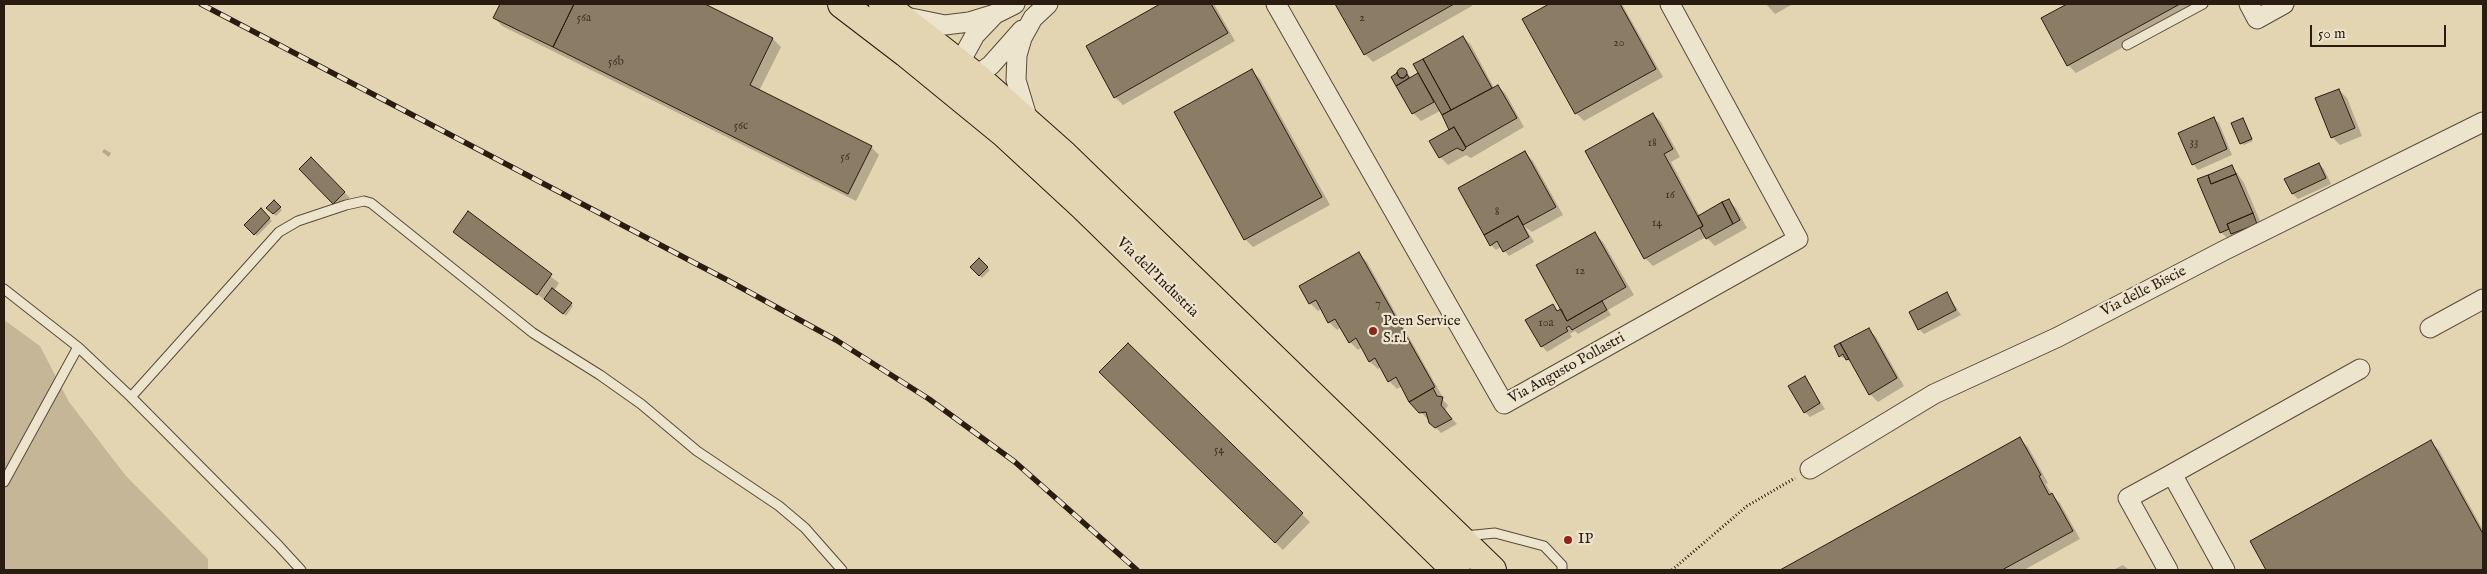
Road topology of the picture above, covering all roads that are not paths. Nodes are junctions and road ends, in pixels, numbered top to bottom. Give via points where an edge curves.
1 (842, 4) edge
2 (1015, 4) edge
3 (1048, 4) edge
4 (1276, 4) edge
5 (1670, 4) edge
6 (2203, 4) edge
7 (2250, 4) edge
8 (2284, 4) edge
9 (890, 9) edge
10 (995, 14) junction
11 (1033, 18) junction
12 (2127, 45) dead end
13 (968, 70) junction
14 (952, 91) junction
15 (2483, 122) edge
16 (1030, 124) junction
17 (4, 290) edge
18 (2483, 299) edge
19 (2430, 328) dead end
20 (78, 347) junction
21 (2360, 369) dead end
22 (131, 396) junction
23 (1810, 470) road end
24 (2172, 474) junction
25 (4, 482) edge
26 (1458, 537) junction
27 (301, 570) edge
28 (842, 570) edge
29 (1456, 570) edge
30 (1492, 570) edge
31 (1562, 570) edge
32 (2168, 570) edge
33 (2226, 570) edge

1 - 14 main road, Via dell'Industria
2 - 10 street
3 - 11 street
4 - 5 street, Via Augusto Pollastri via 1504,404 1798,239
6 - 12 lane
7 - 8 street via 2257,18
9 - 10 street via 923,22 945,25
9 - 13 main road, Via dell'Industria
10 - 13 street via 976,34
11 - 13 street via 991,66
11 - 16 street via 1017,55 1016,80
13 - 14 street
13 - 16 main road, Via dell'Industria
14 - 29 main road, Via dell'Industria via 1005,134 1106,228
15 - 23 street, Via delle Biscie via 2058,337 1934,394
16 - 26 main road, Via dell'Industria via 1128,215
17 - 20 lane
18 - 19 street
20 - 22 lane
20 - 25 lane
21 - 24 street
22 - 27 lane
22 - 28 lane via 279,232 298,221 346,205 371,203 533,333 600,375 697,451 779,506 805,528
24 - 32 street via 2128,498
24 - 33 street
26 - 30 main road, Via dell'Industria
26 - 31 lane via 1495,532 1544,546 1562,565

